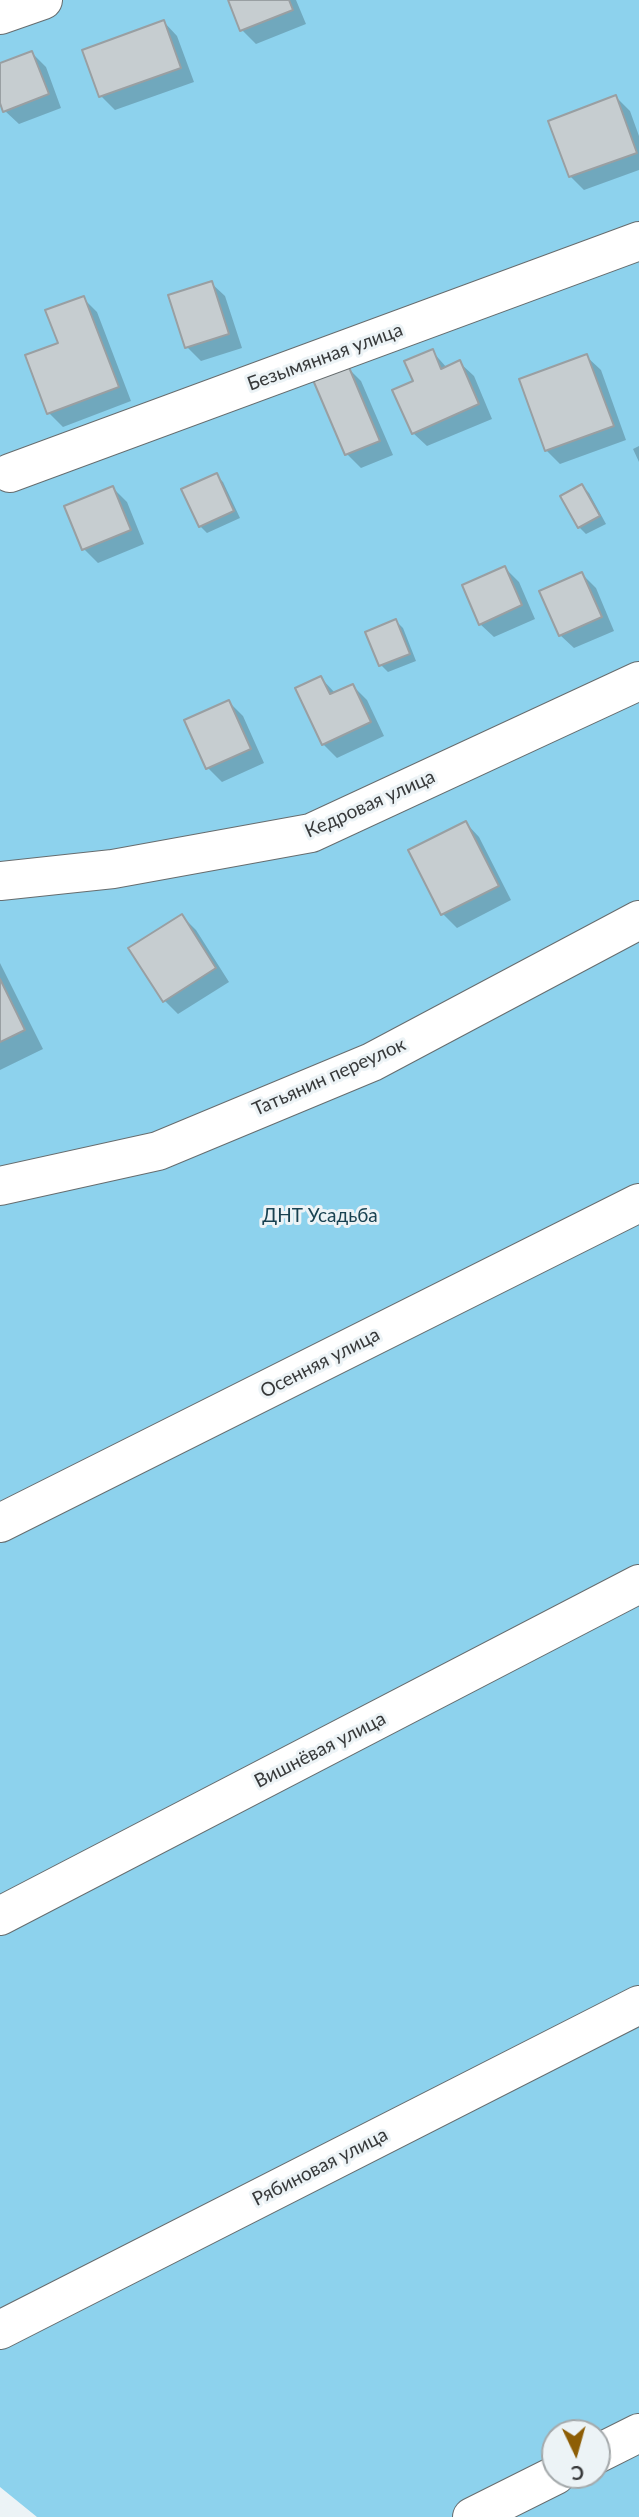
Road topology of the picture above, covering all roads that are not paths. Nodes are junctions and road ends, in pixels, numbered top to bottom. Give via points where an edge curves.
1 (43, 0) edge
2 (0, 15) edge
3 (639, 241) edge
4 (10, 472) dead end
5 (639, 681) edge
6 (0, 881) edge
7 (639, 919) edge
8 (0, 1186) edge
9 (639, 1203) edge
10 (0, 1523) edge
11 (639, 1584) edge
12 (0, 1916) edge
13 (639, 2005) edge
14 (0, 2330) edge
15 (639, 2433) edge
16 (611, 2447) edge
17 (541, 2482) edge
18 (472, 2517) edge

1 - 2 street
3 - 4 street, Безымянная улица
5 - 6 street, Кедровая улица via 311,833 113,869
7 - 8 street, Татьянин переулок via 372,1062 158,1151
9 - 10 street, Осенняя улица
11 - 12 street, Вишнёвая улица
13 - 14 street, Рябиновая улица
15 - 16 street
17 - 18 street

